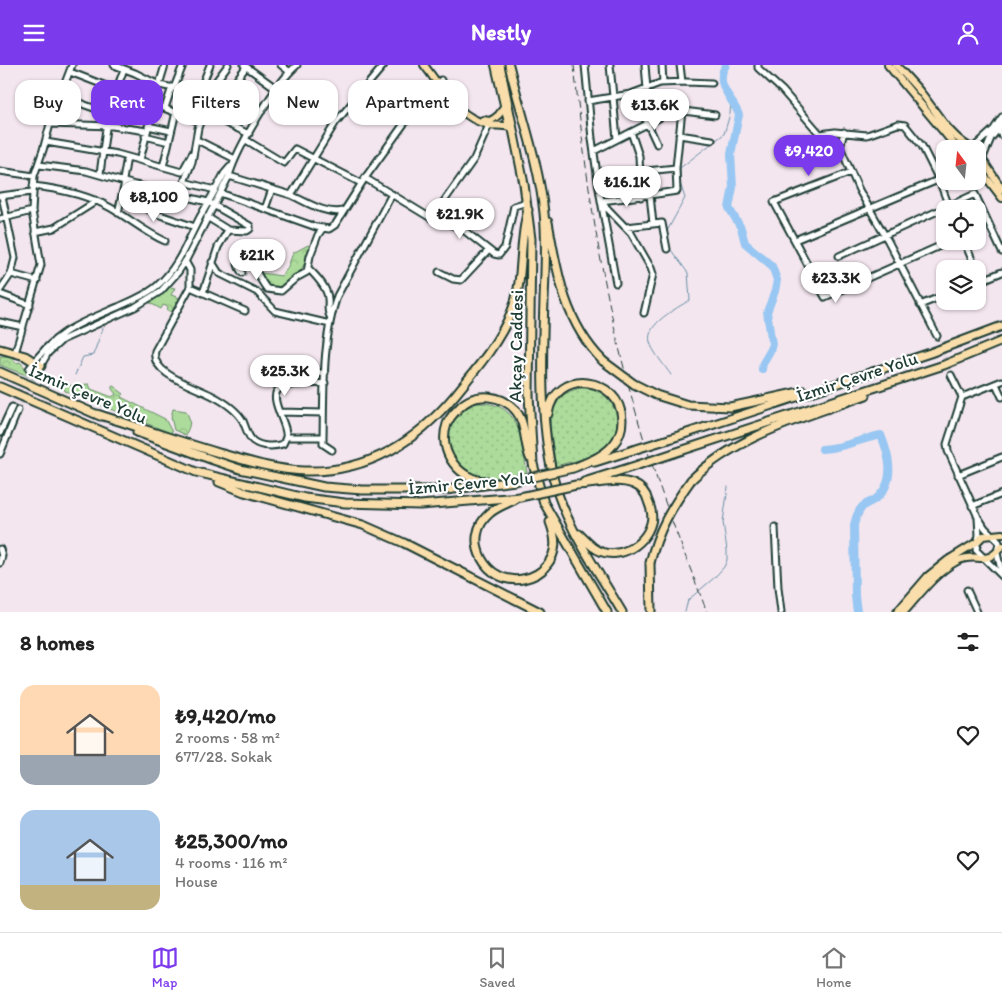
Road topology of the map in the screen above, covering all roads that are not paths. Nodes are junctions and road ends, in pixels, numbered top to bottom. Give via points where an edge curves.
1 (72, 65) edge
2 (114, 65) edge
3 (165, 65) edge
4 (183, 65) edge
5 (210, 65) edge
6 (228, 65) edge
7 (281, 65) edge
8 (298, 65) edge
9 (384, 65) edge
10 (424, 65) edge
11 (428, 65) edge
12 (494, 65) edge
13 (500, 65) edge
14 (510, 65) edge
15 (585, 65) edge
16 (610, 65) edge
17 (646, 65) edge
18 (662, 65) edge
19 (680, 65) edge
20 (758, 65) edge
21 (888, 65) edge
22 (896, 65) edge
23 (245, 66) edge
24 (124, 69) junction
25 (70, 72) junction
26 (290, 72) junction
27 (67, 80) edge
28 (91, 80) edge
29 (120, 80) edge
30 (149, 80) edge
31 (160, 80) edge
32 (176, 80) edge
33 (204, 80) edge
34 (217, 80) edge
35 (236, 80) edge
36 (284, 80) edge
37 (437, 80) edge
38 (438, 80) edge
39 (682, 82) junction
40 (269, 83) edge
41 (664, 83) junction
42 (712, 83) dead end
43 (163, 86) edge
44 (173, 87) joint
45 (647, 89) junction
46 (634, 93) junction
47 (612, 98) junction
48 (269, 101) edge
49 (588, 101) junction
50 (504, 105) junction
51 (165, 108) joint
52 (259, 110) edge
53 (682, 110) junction
54 (262, 111) junction
55 (468, 111) edge
56 (173, 112) edge
57 (715, 115) dead end
58 (468, 116) edge
59 (1002, 117) edge
60 (173, 124) edge
61 (648, 124) junction
62 (50, 125) edge
63 (106, 125) joint
64 (149, 125) edge
65 (200, 125) edge
66 (226, 125) edge
67 (403, 125) edge
68 (489, 125) junction
69 (509, 127) junction
70 (1000, 127) edge
71 (147, 131) junction
72 (171, 131) junction
73 (631, 132) junction
74 (844, 132) junction
75 (679, 135) junction
76 (1002, 136) edge
77 (247, 137) junction
78 (617, 139) junction
79 (197, 140) junction
80 (712, 140) dead end
81 (950, 140) edge
82 (958, 140) edge
83 (982, 140) edge
84 (46, 142) junction
85 (168, 142) junction
86 (657, 144) dead end
87 (986, 149) edge
88 (104, 151) junction
89 (594, 151) junction
90 (192, 154) junction
91 (519, 155) junction
92 (127, 157) junction
93 (314, 159) junction
94 (140, 160) junction
95 (234, 162) junction
96 (39, 165) junction
97 (163, 167) junction
98 (676, 168) junction
99 (936, 168) edge
100 (986, 169) edge
101 (0, 171) edge
102 (640, 172) junction
103 (851, 172) junction
104 (100, 174) junction
105 (34, 176) junction
106 (228, 176) junction
107 (597, 176) junction
108 (363, 180) junction
109 (986, 180) edge
110 (124, 181) junction
111 (936, 181) edge
112 (184, 182) junction
113 (33, 185) junction
114 (272, 189) junction
115 (1002, 189) edge
116 (32, 192) junction
117 (218, 192) junction
118 (392, 194) junction
119 (291, 195) junction
120 (650, 195) junction
121 (1, 196) edge
122 (182, 196) junction
123 (122, 197) junction
124 (641, 197) junction
125 (1002, 198) edge
126 (95, 200) junction
127 (962, 200) edge
128 (978, 200) edge
129 (601, 201) junction
130 (208, 202) junction
131 (214, 204) junction
132 (528, 206) junction
133 (265, 209) junction
134 (869, 209) junction
135 (32, 211) junction
136 (343, 211) junction
137 (544, 212) junction
138 (118, 213) junction
139 (936, 213) edge
140 (6, 217) junction
141 (208, 217) junction
142 (986, 217) edge
143 (432, 218) junction
144 (0, 219) edge
145 (653, 224) junction
146 (195, 227) junction
147 (626, 227) junction
148 (323, 228) junction
149 (228, 230) junction
150 (35, 232) junction
151 (884, 235) junction
152 (795, 240) junction
153 (165, 241) dead end
154 (936, 248) edge
155 (667, 249) dead end
156 (489, 250) junction
157 (1002, 252) edge
158 (839, 256) dead end
159 (185, 261) junction
160 (212, 262) junction
161 (900, 265) junction
162 (309, 269) junction
163 (440, 272) dead end
164 (1002, 272) edge
165 (242, 273) dead end
166 (11, 274) junction
167 (986, 278) edge
168 (38, 281) junction
169 (616, 283) dead end
170 (190, 287) junction
171 (0, 290) edge
172 (203, 293) junction
173 (0, 295) edge
174 (936, 299) edge
175 (30, 305) junction
176 (920, 305) junction
177 (245, 311) dead end
178 (644, 313) dead end
179 (331, 321) junction
180 (0, 322) edge
181 (23, 327) junction
182 (1002, 327) edge
183 (937, 336) tunnel mouth
184 (1002, 341) edge
185 (0, 349) edge
186 (15, 353) junction
187 (34, 362) junction
188 (29, 369) tunnel mouth
189 (39, 369) joint
190 (0, 372) edge
191 (295, 373) dead end
192 (324, 373) junction
193 (913, 375) junction
194 (951, 375) tunnel mouth
195 (1002, 381) edge
196 (325, 383) junction
197 (996, 383) junction
198 (830, 386) junction
199 (0, 387) edge
200 (962, 397) junction
201 (1002, 397) edge
202 (12, 407) tunnel mouth
203 (18, 410) tunnel mouth
204 (280, 412) junction
205 (323, 413) junction
206 (97, 414) junction
207 (0, 433) edge
208 (286, 437) junction
209 (323, 437) junction
210 (332, 450) dead end
211 (0, 454) edge
212 (550, 457) junction
213 (1002, 457) edge
214 (532, 464) junction
215 (573, 468) junction
216 (196, 472) junction
217 (958, 475) junction
218 (515, 481) junction
219 (576, 485) junction
220 (1002, 494) edge
221 (520, 497) junction
222 (544, 503) junction
223 (972, 506) junction
224 (978, 517) junction
225 (572, 527) junction
226 (775, 527) dead end
227 (1002, 534) edge
228 (992, 536) junction
229 (977, 542) junction
230 (1002, 546) edge
231 (0, 549) edge
232 (997, 553) junction
233 (986, 559) junction
234 (0, 563) edge
235 (1002, 575) edge
236 (967, 590) dead end
237 (540, 612) edge
238 (607, 612) edge
239 (622, 612) edge
240 (651, 612) edge
241 (781, 612) edge
242 (896, 612) edge
243 (904, 612) edge
244 (977, 612) edge

1 - 25 street
2 - 24 street
3 - 31 street
4 - 32 street
5 - 33 street
6 - 34 street
7 - 26 street
8 - 26 street
9 - 93 street via 336,121
10 - 37 main road
11 - 38 main road
12 - 50 main road
13 - 91 highway, Akçay Caddesi
14 - 137 highway, Akçay Caddesi
15 - 49 street
16 - 47 street
17 - 45 street
18 - 41 street
19 - 39 street
20 - 74 street via 820,134
21 - 81 main road
22 - 82 main road
23 - 35 street
23 - 40 street
24 - 29 street
24 - 30 street
25 - 27 street
25 - 28 street
26 - 36 street
39 - 41 street
39 - 42 street
41 - 45 street
43 - 44 street
44 - 51 street
45 - 46 street
46 - 47 street
46 - 61 street
47 - 49 street
47 - 78 street
48 - 54 street
49 - 89 street
50 - 55 main road via 502,113 490,121
50 - 69 main road
51 - 56 street
52 - 54 street
53 - 57 street
53 - 61 street via 668,109
53 - 75 street
54 - 77 street
58 - 68 main road
59 - 83 street
60 - 72 street
61 - 73 street
61 - 86 street
62 - 84 street
63 - 71 street
63 - 88 street
64 - 71 street
65 - 79 street
66 - 77 street
67 - 108 street
68 - 69 main road
68 - 143 street via 474,159
69 - 91 main road
70 - 76 street
70 - 87 street
71 - 72 street
71 - 85 street
71 - 94 street
72 - 85 street
73 - 78 street
73 - 102 street via 639,156
74 - 99 street via 867,135 898,124 905,125
74 - 103 street via 840,147
75 - 80 street
75 - 98 street
77 - 93 street via 284,163 295,149
77 - 95 street
78 - 89 street
79 - 90 street
79 - 95 street
84 - 88 street
84 - 96 street
85 - 97 street
88 - 92 street
88 - 104 street
89 - 107 street
90 - 97 street via 182,172
90 - 112 street
91 - 132 highway, Akçay Caddesi
92 - 94 street
92 - 110 street
93 - 108 street
93 - 119 street
94 - 97 street
95 - 106 street
95 - 117 street via 224,174
96 - 104 street
96 - 105 street
98 - 102 street
98 - 120 street via 677,191
100 - 115 main road
101 - 105 street
102 - 107 street
102 - 124 street
103 - 134 street
103 - 152 street via 774,202
104 - 110 street
105 - 113 street
106 - 114 street
106 - 117 street
107 - 129 street
108 - 118 street
108 - 136 street
109 - 125 main road
110 - 122 street
110 - 123 street
111 - 134 street
112 - 117 street
112 - 122 street
113 - 116 street
113 - 126 street via 57,188
114 - 119 street
114 - 133 street
116 - 121 street
116 - 135 street
117 - 130 street
117 - 131 street
117 - 133 street
118 - 143 street
118 - 179 street via 337,296
119 - 136 street via 327,211
120 - 124 street
120 - 145 street
121 - 140 street
122 - 130 street
123 - 138 street
123 - 146 street
124 - 129 street
126 - 138 street
126 - 150 street via 54,228
127 - 128 street via 975,193
129 - 147 street
129 - 169 street
130 - 131 street
130 - 146 street
131 - 141 street
131 - 149 street via 250,226 247,231
132 - 156 street via 514,206 505,247 499,255
132 - 206 highway via 520,282 512,312 496,343 438,416 378,458 330,471 274,468
132 - 214 highway, Akçay Caddesi
133 - 148 street
134 - 151 street
134 - 152 street
135 - 140 street
135 - 150 street
136 - 148 street via 335,225
137 - 198 highway, bridge via 565,300 582,334 604,361 634,384 688,405 730,407
137 - 212 highway, Akçay Caddesi via 543,393
138 - 153 street
139 - 151 street
140 - 144 street
140 - 166 street via 15,259
141 - 149 street
141 - 159 street
142 - 157 street
143 - 156 street via 461,228
145 - 147 street
145 - 155 street via 662,223
146 - 187 street via 183,251 158,285 63,332
147 - 178 street via 646,256 653,274
148 - 162 street via 310,256
149 - 160 street
150 - 168 street via 41,265
151 - 158 street
151 - 161 street
152 - 161 street via 825,297
154 - 161 street
156 - 163 street via 461,280
159 - 170 street via 190,271
159 - 189 street via 161,291 136,307 62,341 48,353
160 - 172 street
160 - 179 street via 219,273 256,292 275,311
161 - 176 street
162 - 165 street via 277,292 267,289 246,258 238,261
162 - 179 street via 319,279 328,297
164 - 167 street
166 - 168 street
166 - 171 street
168 - 175 street
170 - 172 street
170 - 208 street via 155,351 156,364 167,374 235,411 252,441 276,447 283,445
172 - 177 street
173 - 175 street
174 - 176 street
175 - 181 street
176 - 183 street
179 - 192 street
180 - 181 street
181 - 186 street
182 - 198 highway, İzmir Çevre Yolu
184 - 193 highway, İzmir Çevre Yolu
185 - 186 highway
186 - 187 highway
187 - 188 street
187 - 189 highway
190 - 206 highway, İzmir Çevre Yolu
191 - 192 street
192 - 196 street
193 - 219 highway, İzmir Çevre Yolu, bridge
193 - 240 highway, bridge via 752,437 702,469 664,520 655,543 650,563
194 - 200 street
195 - 197 street
196 - 204 street via 280,388 275,403
196 - 205 street
197 - 200 street
197 - 201 street
198 - 215 highway, İzmir Çevre Yolu, bridge
199 - 216 highway, İzmir Çevre Yolu
200 - 217 street via 947,444
202 - 207 street
203 - 211 street
204 - 205 street
204 - 208 street
205 - 209 street
206 - 218 highway, İzmir Çevre Yolu via 154,439 240,469 324,487 446,490
208 - 209 street
209 - 210 street via 323,445
212 - 215 highway via 548,416 556,394 562,388 578,383 602,387 614,396 622,416 618,440 604,454
212 - 225 highway, Akçay Caddesi via 554,479
213 - 217 street
214 - 218 highway via 520,416 509,404 482,396 461,406 445,430 452,462 466,475 479,481
214 - 222 highway, Akçay Caddesi
215 - 218 highway, İzmir Çevre Yolu, bridge
216 - 221 highway, İzmir Çevre Yolu via 305,498 345,503 420,505
216 - 237 highway via 244,491 363,525
217 - 223 street
219 - 221 highway, İzmir Çevre Yolu, bridge
219 - 225 highway via 617,480 634,484 644,491 652,519 646,535 636,546 612,553 594,548
220 - 223 street
221 - 222 highway via 489,514 480,526 477,538 478,551 489,570 514,581 542,571 556,546
222 - 238 highway, Akçay Caddesi
223 - 224 street
224 - 228 street
224 - 229 street
225 - 239 highway, Akçay Caddesi
226 - 241 street
227 - 228 main road
228 - 229 main road via 983,536
228 - 232 street via 999,542
229 - 233 street via 976,551
229 - 242 main road via 936,569
230 - 232 main road
231 - 234 street
232 - 233 main road
232 - 235 street
233 - 235 street
233 - 243 main road via 969,557 943,570
236 - 244 street

